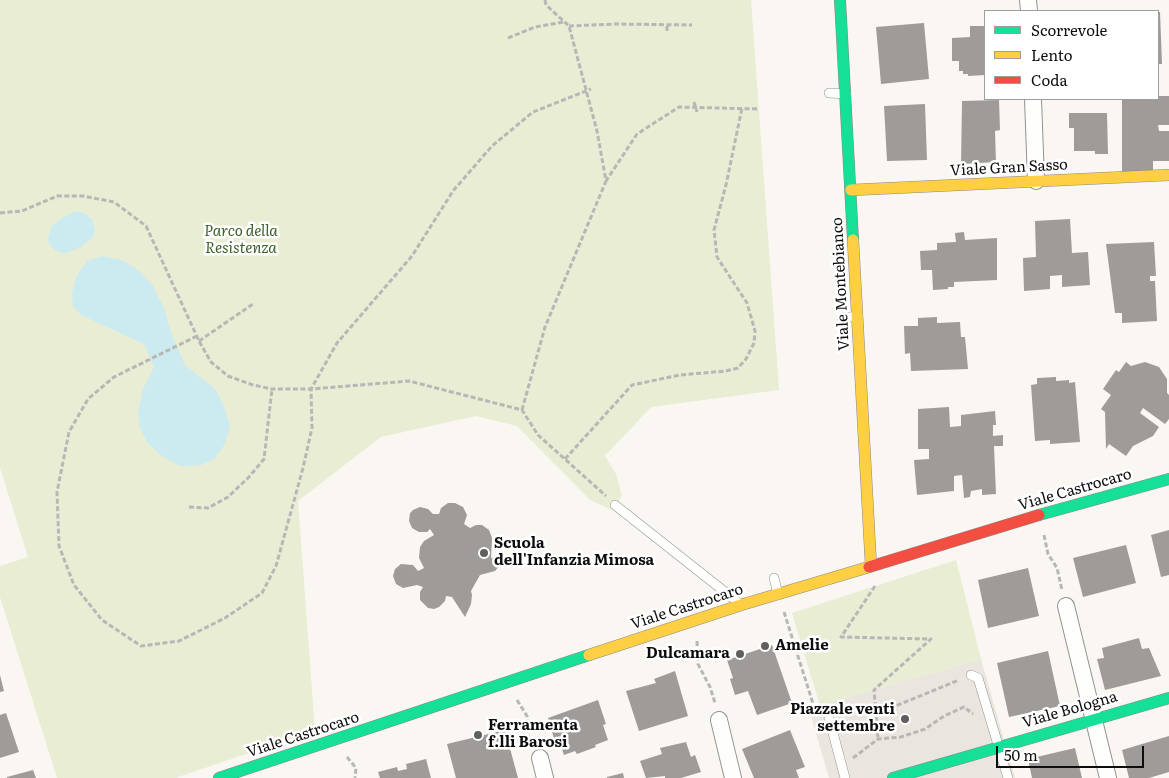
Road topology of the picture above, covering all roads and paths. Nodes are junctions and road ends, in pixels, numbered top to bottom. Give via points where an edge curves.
1 (545, 0) edge
2 (840, 0) edge
3 (564, 22) junction
4 (667, 25) junction
5 (692, 25) dead end
6 (569, 26) junction
7 (667, 31) dead end
8 (508, 38) dead end
9 (589, 89) junction
10 (828, 93) dead end
11 (846, 94) junction
12 (1033, 100) edge
13 (694, 102) dead end
14 (695, 107) junction
15 (742, 108) junction
16 (759, 109) dead end
17 (697, 112) dead end
18 (1169, 175) edge
19 (1036, 181) junction
20 (606, 182) junction
21 (851, 190) junction
22 (0, 213) edge
23 (253, 304) dead end
24 (858, 316) junction
25 (842, 318) dead end
26 (197, 336) junction
27 (199, 341) junction
28 (272, 389) junction
29 (311, 389) junction
30 (522, 410) junction
31 (565, 459) junction
32 (1169, 479) edge
33 (615, 505) joint
34 (189, 507) dead end
35 (1041, 515) junction
36 (871, 566) junction
37 (774, 578) dead end
38 (875, 586) dead end
39 (778, 594) junction
40 (741, 605) junction
41 (1066, 606) joint
42 (695, 620) junction
43 (971, 675) joint
44 (505, 683) junction
45 (1169, 698) edge
46 (876, 714) junction
47 (829, 718) joint
48 (1094, 719) junction
49 (720, 720) joint
50 (994, 730) junction
51 (878, 739) junction
52 (999, 747) junction
53 (540, 758) joint
54 (926, 773) edge
55 (845, 776) edge
56 (219, 778) edge
57 (544, 778) edge
58 (733, 778) edge
59 (893, 778) edge
60 (1008, 778) edge
61 (1108, 778) edge

1 - 3 path via 546,5
2 - 11 street, Viale Montebianco
3 - 6 path
3 - 8 path via 535,27
4 - 5 path
4 - 6 path
4 - 7 path
6 - 9 path
9 - 20 path
9 - 29 path via 533,112 492,146 454,191 412,256 337,342
10 - 11 lane
11 - 21 street, Viale Montebianco
12 - 19 street
13 - 14 path
14 - 15 path
14 - 17 path
14 - 20 path via 679,107 637,134
15 - 16 path
15 - 31 path via 714,230 717,257 747,303 755,331 750,351 738,368 680,374 632,385
18 - 19 street, Viale Gran Sasso
19 - 21 street, Viale Gran Sasso
20 - 30 path via 545,327
21 - 24 street, Viale Montebianco
22 - 26 path via 22,211 57,196 83,196 114,202 146,226
23 - 27 path
24 - 25 lane
24 - 36 street, Viale Montebianco via 864,510
26 - 27 path
26 - 29 path via 114,377 88,399 69,432 57,492 59,546 74,585 102,620 141,646 179,641 225,618 262,593 276,566 303,468 312,428
27 - 28 path via 211,362 228,376
28 - 29 path
28 - 34 path via 264,459 228,497 208,508
29 - 30 path via 409,381
30 - 31 path via 538,436
31 - 33 path
32 - 35 street, Viale Castrocaro
33 - 40 lane
35 - 36 street, Viale Castrocaro
35 - 41 path via 1048,554 1057,568
36 - 39 street, Viale Castrocaro
37 - 39 lane
38 - 46 path via 842,637 931,639 874,690
39 - 40 street, Viale Castrocaro
39 - 47 path via 819,721
40 - 42 street, Viale Castrocaro
41 - 48 street
42 - 44 street, Viale Castrocaro
42 - 49 path via 698,664 710,687
43 - 46 path
43 - 50 lane via 978,678
44 - 53 path via 527,716 528,739
44 - 56 street, Viale Castrocaro
45 - 48 street, Viale Bologna
46 - 51 path
47 - 55 lane
48 - 52 street, Viale Bologna
48 - 61 street
49 - 58 street
50 - 51 path via 964,707 925,730
50 - 52 lane
51 - 55 path via 850,760
52 - 54 street, Viale Bologna
52 - 60 lane
53 - 57 street
54 - 59 street, Viale Bologna

